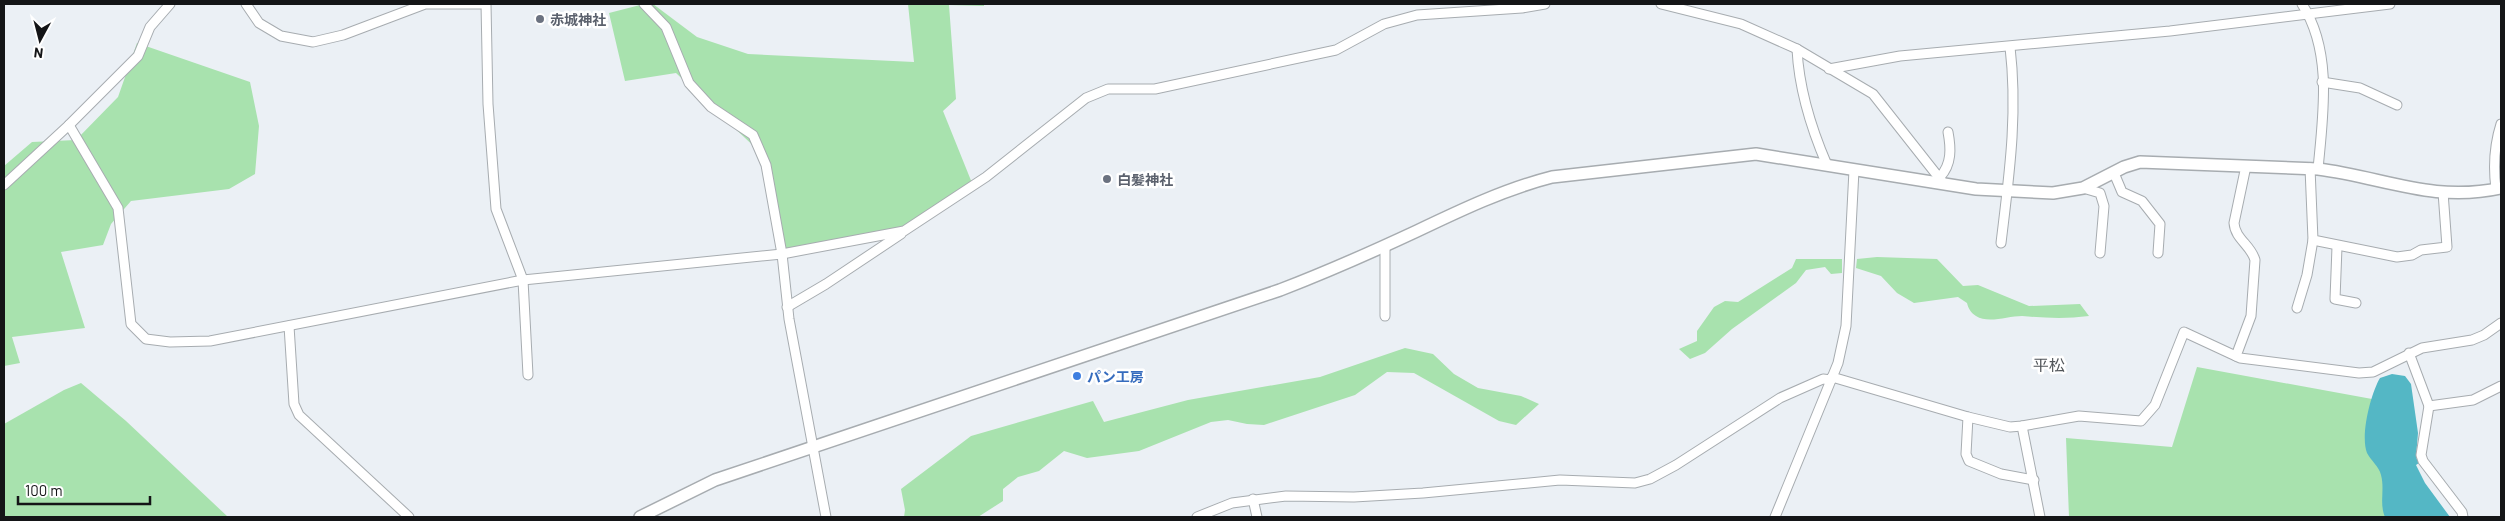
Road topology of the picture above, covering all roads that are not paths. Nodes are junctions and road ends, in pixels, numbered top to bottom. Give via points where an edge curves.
1 (170, 4) edge
2 (246, 4) edge
3 (481, 4) edge
4 (486, 4) edge
5 (644, 4) edge
6 (1545, 4) edge
7 (1660, 4) edge
8 (2302, 4) edge
9 (2390, 4) edge
10 (2308, 14) junction
11 (2010, 47) junction
12 (1797, 49) junction
13 (1829, 69) junction
14 (2322, 82) junction
15 (2398, 105) dead end
16 (2501, 124) edge
17 (69, 125) junction
18 (1948, 132) dead end
19 (1828, 165) junction
20 (2246, 166) junction
21 (2314, 169) junction
22 (1854, 170) junction
23 (2114, 172) junction
24 (1942, 180) junction
25 (4, 185) edge
26 (2084, 188) junction
27 (2499, 189) edge
28 (2007, 192) junction
29 (2443, 192) junction
30 (904, 231) junction
31 (2313, 240) junction
32 (2001, 243) dead end
33 (1385, 246) junction
34 (2337, 246) junction
35 (2100, 253) dead end
36 (2158, 253) dead end
37 (782, 254) junction
38 (523, 280) junction
39 (2356, 303) dead end
40 (787, 307) junction
41 (2297, 308) dead end
42 (1385, 316) dead end
43 (2501, 323) edge
44 (289, 326) junction
45 (2409, 353) junction
46 (2236, 356) junction
47 (528, 375) dead end
48 (1831, 379) junction
49 (2501, 386) edge
50 (2429, 406) junction
51 (1968, 417) junction
52 (2022, 426) junction
53 (812, 448) junction
54 (2034, 480) junction
55 (1253, 499) junction
56 (824, 516) edge
57 (409, 517) edge
58 (640, 517) edge
59 (1197, 517) edge
60 (1257, 517) edge
61 (1775, 517) edge
62 (2040, 517) edge
63 (2463, 517) edge

1 - 17 street via 150,27 138,56
2 - 3 street via 259,23 281,36 313,42 343,35 425,4
4 - 38 street via 488,104 496,209
5 - 37 street via 666,27 689,83 711,106 754,135 766,165
6 - 30 street via 1417,15 1384,24 1336,50 1155,89 1108,89 1086,98 986,177
7 - 12 street via 1741,24
8 - 10 street
9 - 10 street
10 - 11 street via 2170,32
10 - 14 street via 2323,59
11 - 13 street via 1900,56
11 - 28 street via 2014,115
12 - 13 street
12 - 19 street via 1798,78 1814,135
13 - 24 street via 1873,94
14 - 15 street via 2360,88
14 - 21 street via 2322,121
16 - 27 street via 2493,166
17 - 25 street
17 - 44 street via 118,208 131,324 146,339 210,341
18 - 24 street via 1951,147
19 - 22 street
19 - 33 street via 1756,154 1552,177 1486,199
20 - 21 street
20 - 23 street via 2140,162
20 - 46 street via 2234,223 2235,232 2253,251 2255,260 2251,316
21 - 29 street
21 - 31 street
22 - 24 street
22 - 48 street via 1846,326
23 - 26 street
23 - 36 street via 2122,192 2142,201 2160,224
24 - 28 street
26 - 28 street via 2052,193
26 - 35 street via 2100,193 2104,206
27 - 29 street
28 - 32 street
29 - 34 street via 2447,247 2397,257
30 - 37 street
30 - 40 street
31 - 34 street
31 - 41 street
33 - 42 street
33 - 53 street via 1280,290
34 - 39 street via 2335,299
37 - 38 street
37 - 40 street
38 - 44 street
38 - 47 street
40 - 53 street
43 - 45 street via 2472,340 2435,345
44 - 57 street via 294,404 299,415
45 - 46 street via 2373,372 2360,373
45 - 50 street
46 - 52 street via 2184,332 2155,405 2141,422 2079,416
48 - 51 street
48 - 55 street via 1823,379 1780,398 1676,465 1635,483 1560,480 1423,494
48 - 61 street
49 - 50 street via 2473,400
50 - 63 street via 2423,461
51 - 52 street via 1994,424
51 - 54 street via 1966,454 1969,461 2001,474
52 - 54 street
53 - 56 street
53 - 58 street via 715,480
54 - 62 street
55 - 59 street via 1215,508
55 - 60 street

